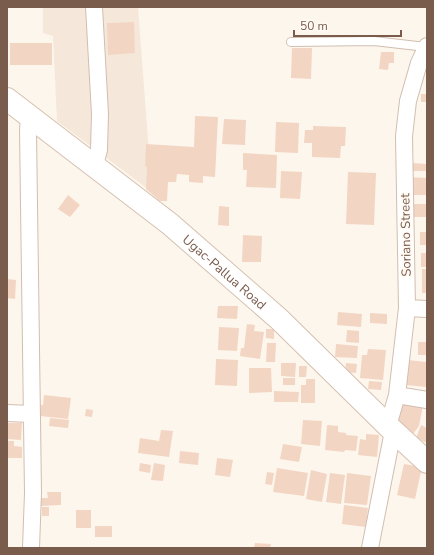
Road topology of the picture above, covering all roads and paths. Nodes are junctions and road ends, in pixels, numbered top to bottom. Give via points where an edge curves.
1 (94, 7) edge
2 (291, 42) dead end
3 (427, 46) edge
4 (7, 98) edge
5 (29, 116) junction
6 (95, 165) junction
7 (407, 308) junction
8 (427, 309) edge
9 (397, 395) junction
10 (427, 400) edge
11 (7, 413) edge
12 (32, 414) junction
13 (390, 429) junction
14 (427, 462) edge
15 (31, 548) edge
16 (370, 548) edge

1 - 6 street via 100,121 99,150
2 - 3 lane via 374,41
3 - 7 street, Soriano Street via 419,63 408,101 404,136
4 - 5 street, Ugac-Pallua Road
5 - 6 street, Ugac-Pallua Road
5 - 12 street
6 - 13 street, Ugac-Pallua Road via 170,224 279,319
7 - 8 street
7 - 9 street, Soriano Street
9 - 10 street
9 - 13 street, Soriano Street
11 - 12 street
12 - 15 street
13 - 14 street, Ugac-Pallua Road
13 - 16 street, Soriano Street

